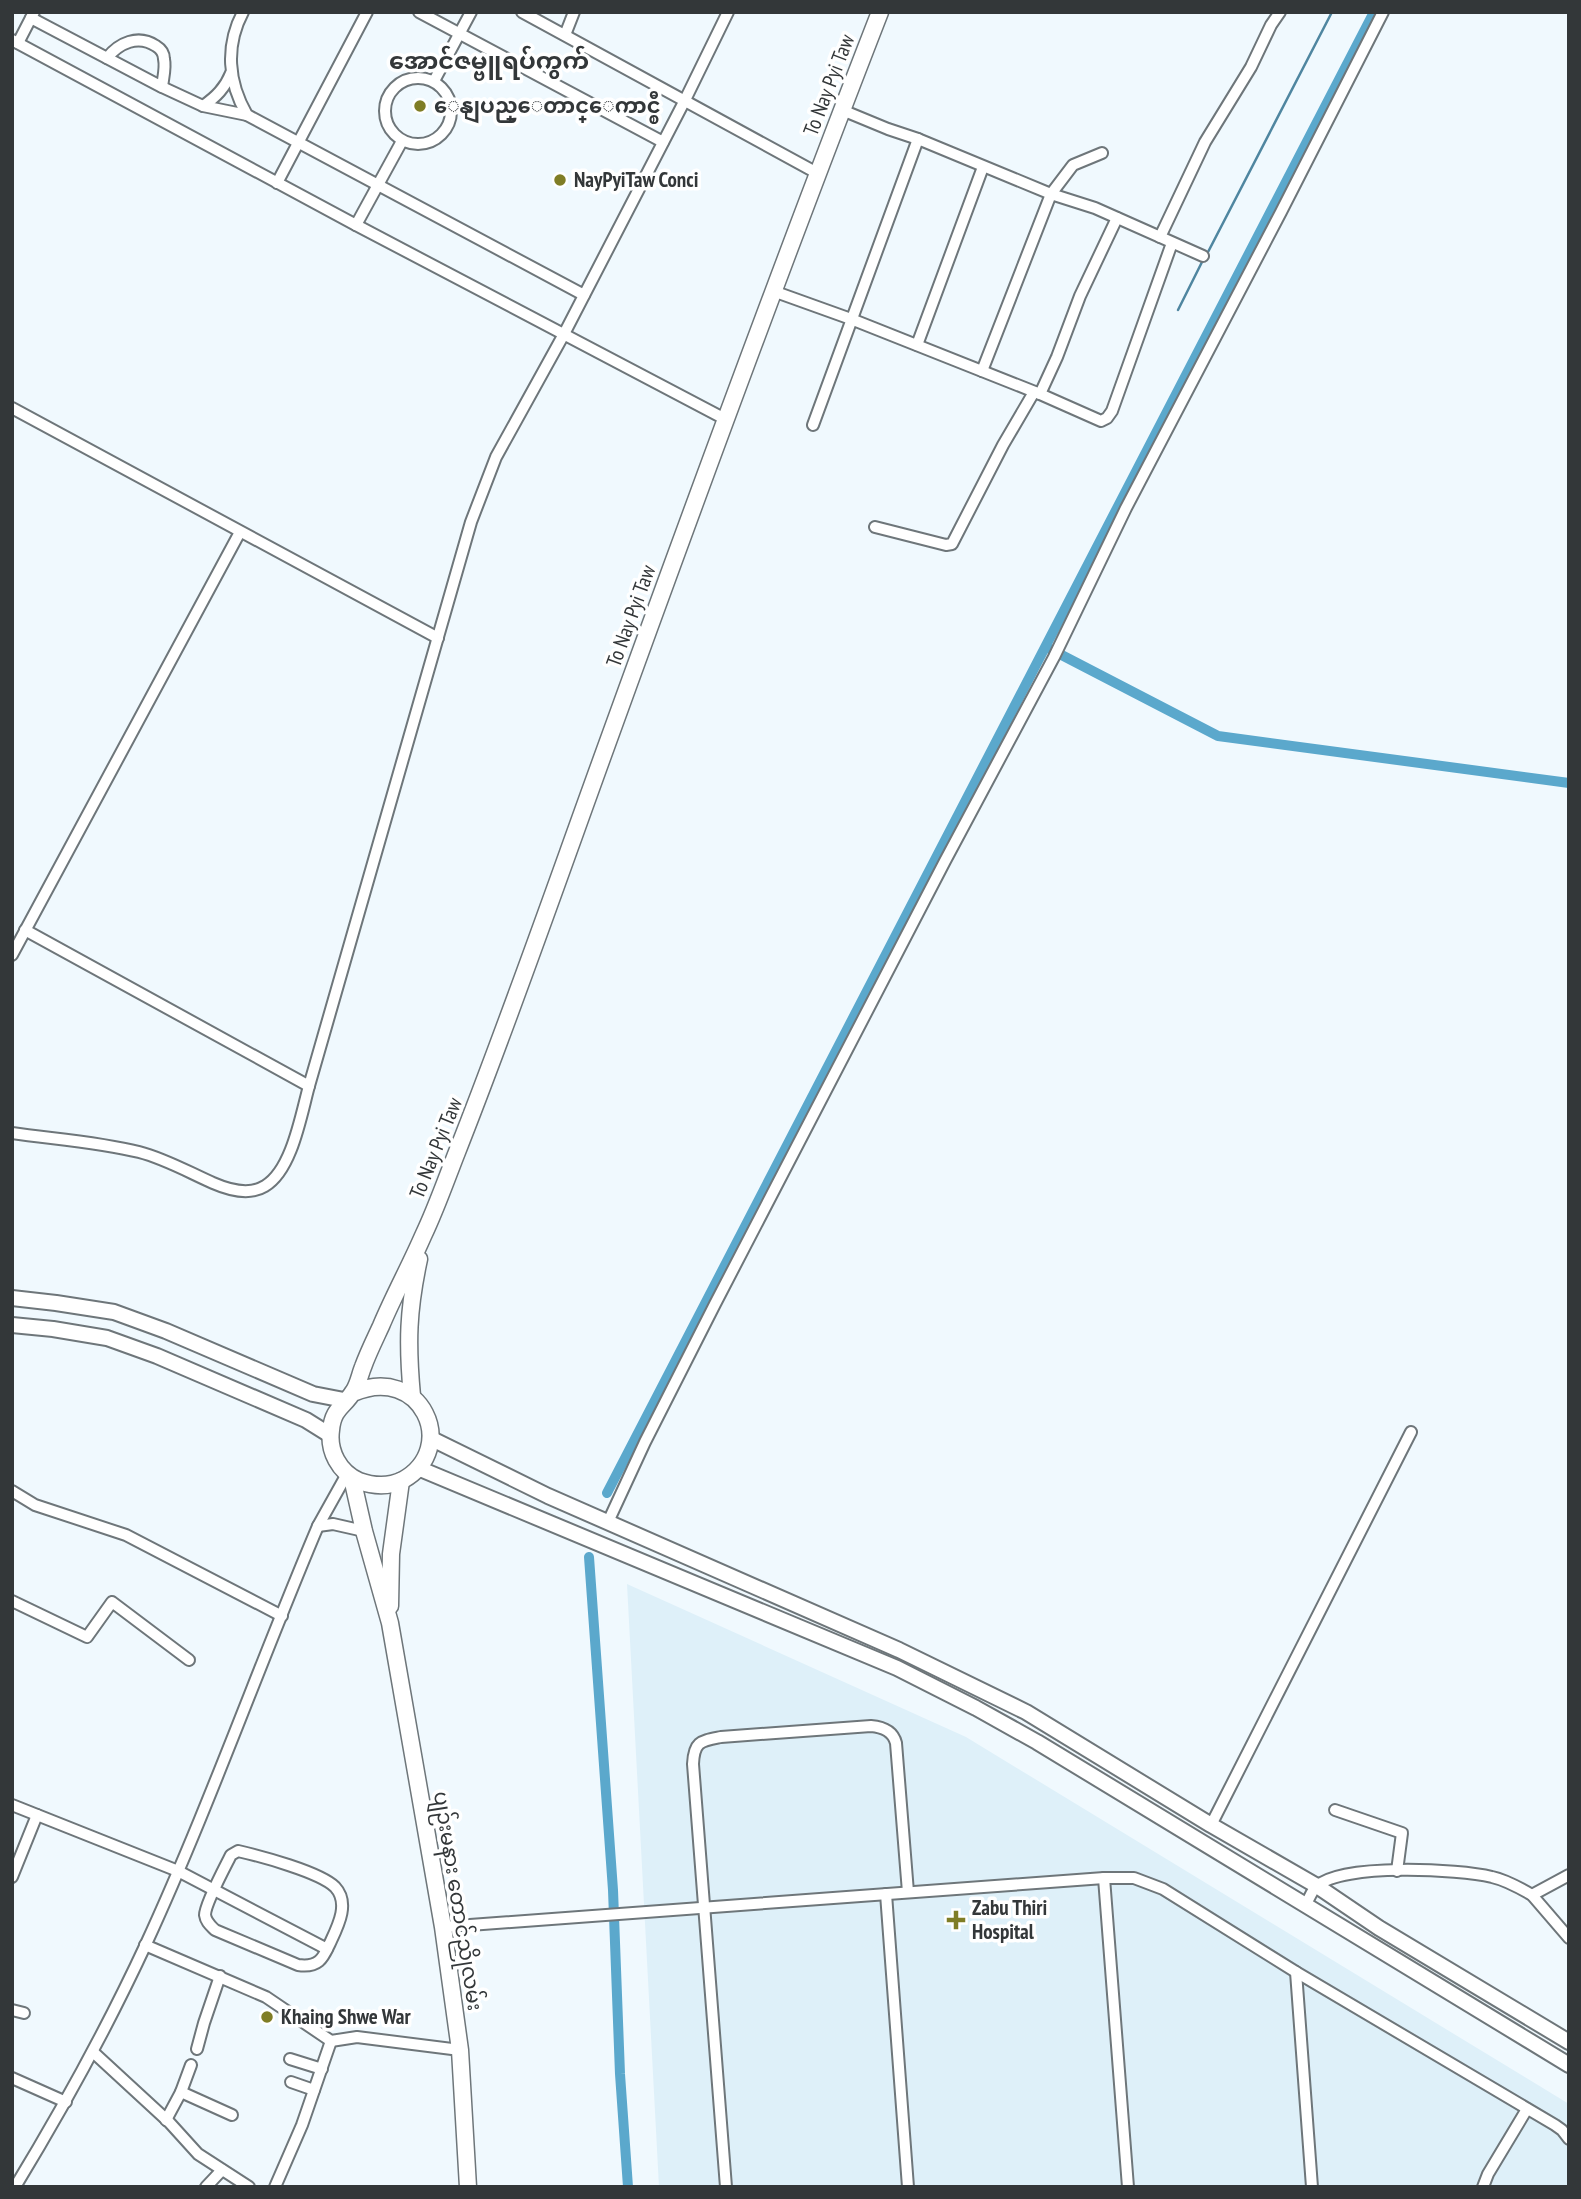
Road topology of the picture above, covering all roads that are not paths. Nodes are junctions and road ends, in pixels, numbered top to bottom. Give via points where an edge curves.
1 (243, 12) edge
2 (367, 12) edge
3 (419, 12) edge
4 (471, 12) edge
5 (522, 12) edge
6 (574, 12) edge
7 (728, 12) edge
8 (880, 12) edge
9 (1280, 12) edge
10 (1383, 12) edge
11 (33, 15) edge
12 (460, 35) junction
13 (565, 35) junction
14 (15, 42) edge
15 (107, 58) junction
16 (231, 73) junction
17 (434, 81) junction
18 (162, 87) junction
19 (685, 100) junction
20 (203, 106) junction
21 (842, 110) junction
22 (247, 115) junction
23 (918, 139) junction
24 (297, 141) junction
25 (402, 141) junction
26 (663, 142) junction
27 (1102, 153) dead end
28 (983, 167) junction
29 (817, 173) junction
30 (277, 183) junction
31 (378, 184) junction
32 (1051, 194) junction
33 (1116, 218) junction
34 (356, 225) junction
35 (1160, 237) junction
36 (1172, 243) junction
37 (1203, 256) dead end
38 (773, 291) junction
39 (584, 295) junction
40 (851, 318) junction
41 (564, 334) junction
42 (917, 345) junction
43 (982, 371) junction
44 (1037, 393) junction
45 (12, 408) edge
46 (725, 419) junction
47 (813, 425) dead end
48 (875, 527) dead end
49 (240, 532) junction
50 (438, 638) junction
51 (25, 930) junction
52 (12, 955) edge
53 (309, 1086) junction
54 (12, 1133) edge
55 (424, 1236) junction
56 (12, 1298) edge
57 (12, 1325) edge
58 (412, 1396) junction
59 (349, 1397) junction
60 (1411, 1432) dead end
61 (330, 1435) junction
62 (430, 1438) junction
63 (418, 1468) junction
64 (349, 1476) junction
65 (401, 1481) junction
66 (12, 1491) edge
67 (608, 1522) junction
68 (318, 1526) junction
69 (364, 1531) junction
70 (12, 1601) edge
71 (282, 1616) junction
72 (390, 1623) junction
73 (189, 1660) dead end
74 (12, 1805) edge
75 (1335, 1810) dead end
76 (37, 1815) junction
77 (1210, 1825) junction
78 (178, 1871) junction
79 (1397, 1871) junction
80 (1569, 1875) edge
81 (12, 1877) edge
82 (1104, 1878) junction
83 (1317, 1886) junction
84 (215, 1890) junction
85 (908, 1892) junction
86 (886, 1894) junction
87 (1532, 1895) junction
88 (1306, 1905) junction
89 (705, 1908) junction
90 (443, 1927) junction
91 (1569, 1938) edge
92 (145, 1945) junction
93 (327, 1949) junction
94 (1296, 1972) junction
95 (220, 1976) junction
96 (331, 2041) junction
97 (1569, 2042) edge
98 (197, 2049) dead end
99 (460, 2050) junction
100 (93, 2052) junction
101 (290, 2059) dead end
102 (1569, 2065) edge
103 (191, 2066) dead end
104 (322, 2068) junction
105 (12, 2078) edge
106 (291, 2082) dead end
107 (314, 2090) junction
108 (181, 2092) junction
109 (66, 2102) junction
110 (1527, 2109) junction
111 (232, 2115) dead end
112 (166, 2120) junction
113 (1569, 2139) edge
114 (222, 2170) junction
115 (15, 2187) edge
116 (206, 2187) edge
117 (250, 2187) edge
118 (275, 2187) edge
119 (468, 2187) edge
120 (726, 2187) edge
121 (908, 2187) edge
122 (1128, 2187) edge
123 (1312, 2187) edge
124 (1483, 2187) edge

1 - 16 street via 234,29
2 - 24 street
3 - 12 street
4 - 12 street
5 - 13 street
6 - 13 street
7 - 19 street
8 - 21 main road, To Nay Pyi Taw
9 - 35 street via 1205,142
10 - 67 street via 1055,654 721,1292
11 - 14 street
11 - 15 street
12 - 17 street
12 - 26 street
13 - 19 street
14 - 30 street
15 - 18 street
15 - 18 street via 132,40 152,43 164,58
16 - 20 street
16 - 22 street
17 - 25 street via 450,100 449,123 425,144
17 - 25 street via 411,78 391,90 384,113 393,134
18 - 20 street
19 - 26 street
19 - 29 street
20 - 22 street
21 - 23 street
21 - 29 main road, To Nay Pyi Taw
22 - 24 street
23 - 28 street
23 - 40 street
24 - 30 street
24 - 31 street
25 - 31 street
26 - 39 street
27 - 32 street via 1073,165
28 - 32 street
28 - 42 street
29 - 38 main road, To Nay Pyi Taw
30 - 34 street
31 - 34 street
31 - 39 street
32 - 33 street
32 - 43 street
33 - 35 street
33 - 44 street
34 - 41 street
35 - 36 street
36 - 37 street
36 - 44 street via 1107,418 1094,419
38 - 40 street
38 - 46 main road, To Nay Pyi Taw
39 - 41 street
40 - 42 street
40 - 47 street
41 - 46 street
41 - 50 street via 496,457 471,522
42 - 43 street
43 - 44 street
44 - 48 street via 1003,444 952,544
45 - 49 street
46 - 55 main road, To Nay Pyi Taw
49 - 50 street
49 - 51 street
50 - 53 street
51 - 52 street
51 - 53 street
53 - 54 street via 287,1160 271,1181 250,1192 231,1189 138,1152
55 - 58 main road via 408,1322
55 - 59 main road
56 - 59 main road via 114,1312 313,1394
57 - 61 main road via 107,1338 306,1420
58 - 59 main road via 383,1385
58 - 62 main road via 426,1415
59 - 61 main road via 337,1411
60 - 77 street
61 - 64 main road via 335,1458
62 - 63 main road
62 - 67 main road
63 - 65 main road
63 - 88 main road via 897,1668 1037,1742
64 - 65 main road via 369,1484
64 - 68 street
64 - 69 main road
65 - 72 main road via 391,1554
66 - 71 street via 35,1505 126,1535
67 - 77 main road via 899,1650 1005,1702
68 - 69 street via 333,1524
68 - 71 street
69 - 72 main road
70 - 73 street via 88,1637 112,1602
71 - 78 street
72 - 90 main road, ပျဉ်းမနား တောင်ညိုလမ်း
74 - 76 street
75 - 79 street via 1402,1833
76 - 78 street
76 - 81 street
77 - 83 main road
78 - 84 street
78 - 92 street
79 - 83 street via 1348,1875
79 - 87 street via 1457,1871 1493,1877
80 - 87 street
82 - 85 street
82 - 94 street via 1135,1878 1153,1884
82 - 122 street
83 - 88 street
83 - 97 main road
84 - 93 street
84 - 93 street via 205,1914 215,1930 298,1965 315,1964
84 - 93 street via 231,1855 238,1851 333,1885 342,1906
85 - 86 street
85 - 89 street via 896,1743 891,1733 871,1726 721,1737 702,1741 693,1755
86 - 89 street
86 - 121 street
87 - 91 street
88 - 102 main road
89 - 90 street
89 - 120 street
90 - 99 main road, ပျဉ်းမနား တောင်ညိုလမ်း
92 - 95 street
92 - 100 street
94 - 110 street
94 - 123 street
95 - 96 street via 266,1997
95 - 98 street
96 - 99 street via 357,2037
96 - 104 street
99 - 119 main road, ပျဉ်းမနား တောင်ညိုလမ်း
100 - 109 street
100 - 112 street
101 - 104 street
103 - 108 street
104 - 107 street
105 - 109 street
106 - 107 street
107 - 118 street
108 - 111 street
108 - 112 street
109 - 115 street
110 - 113 street
110 - 124 street
112 - 114 street via 198,2154
114 - 116 street
114 - 117 street

